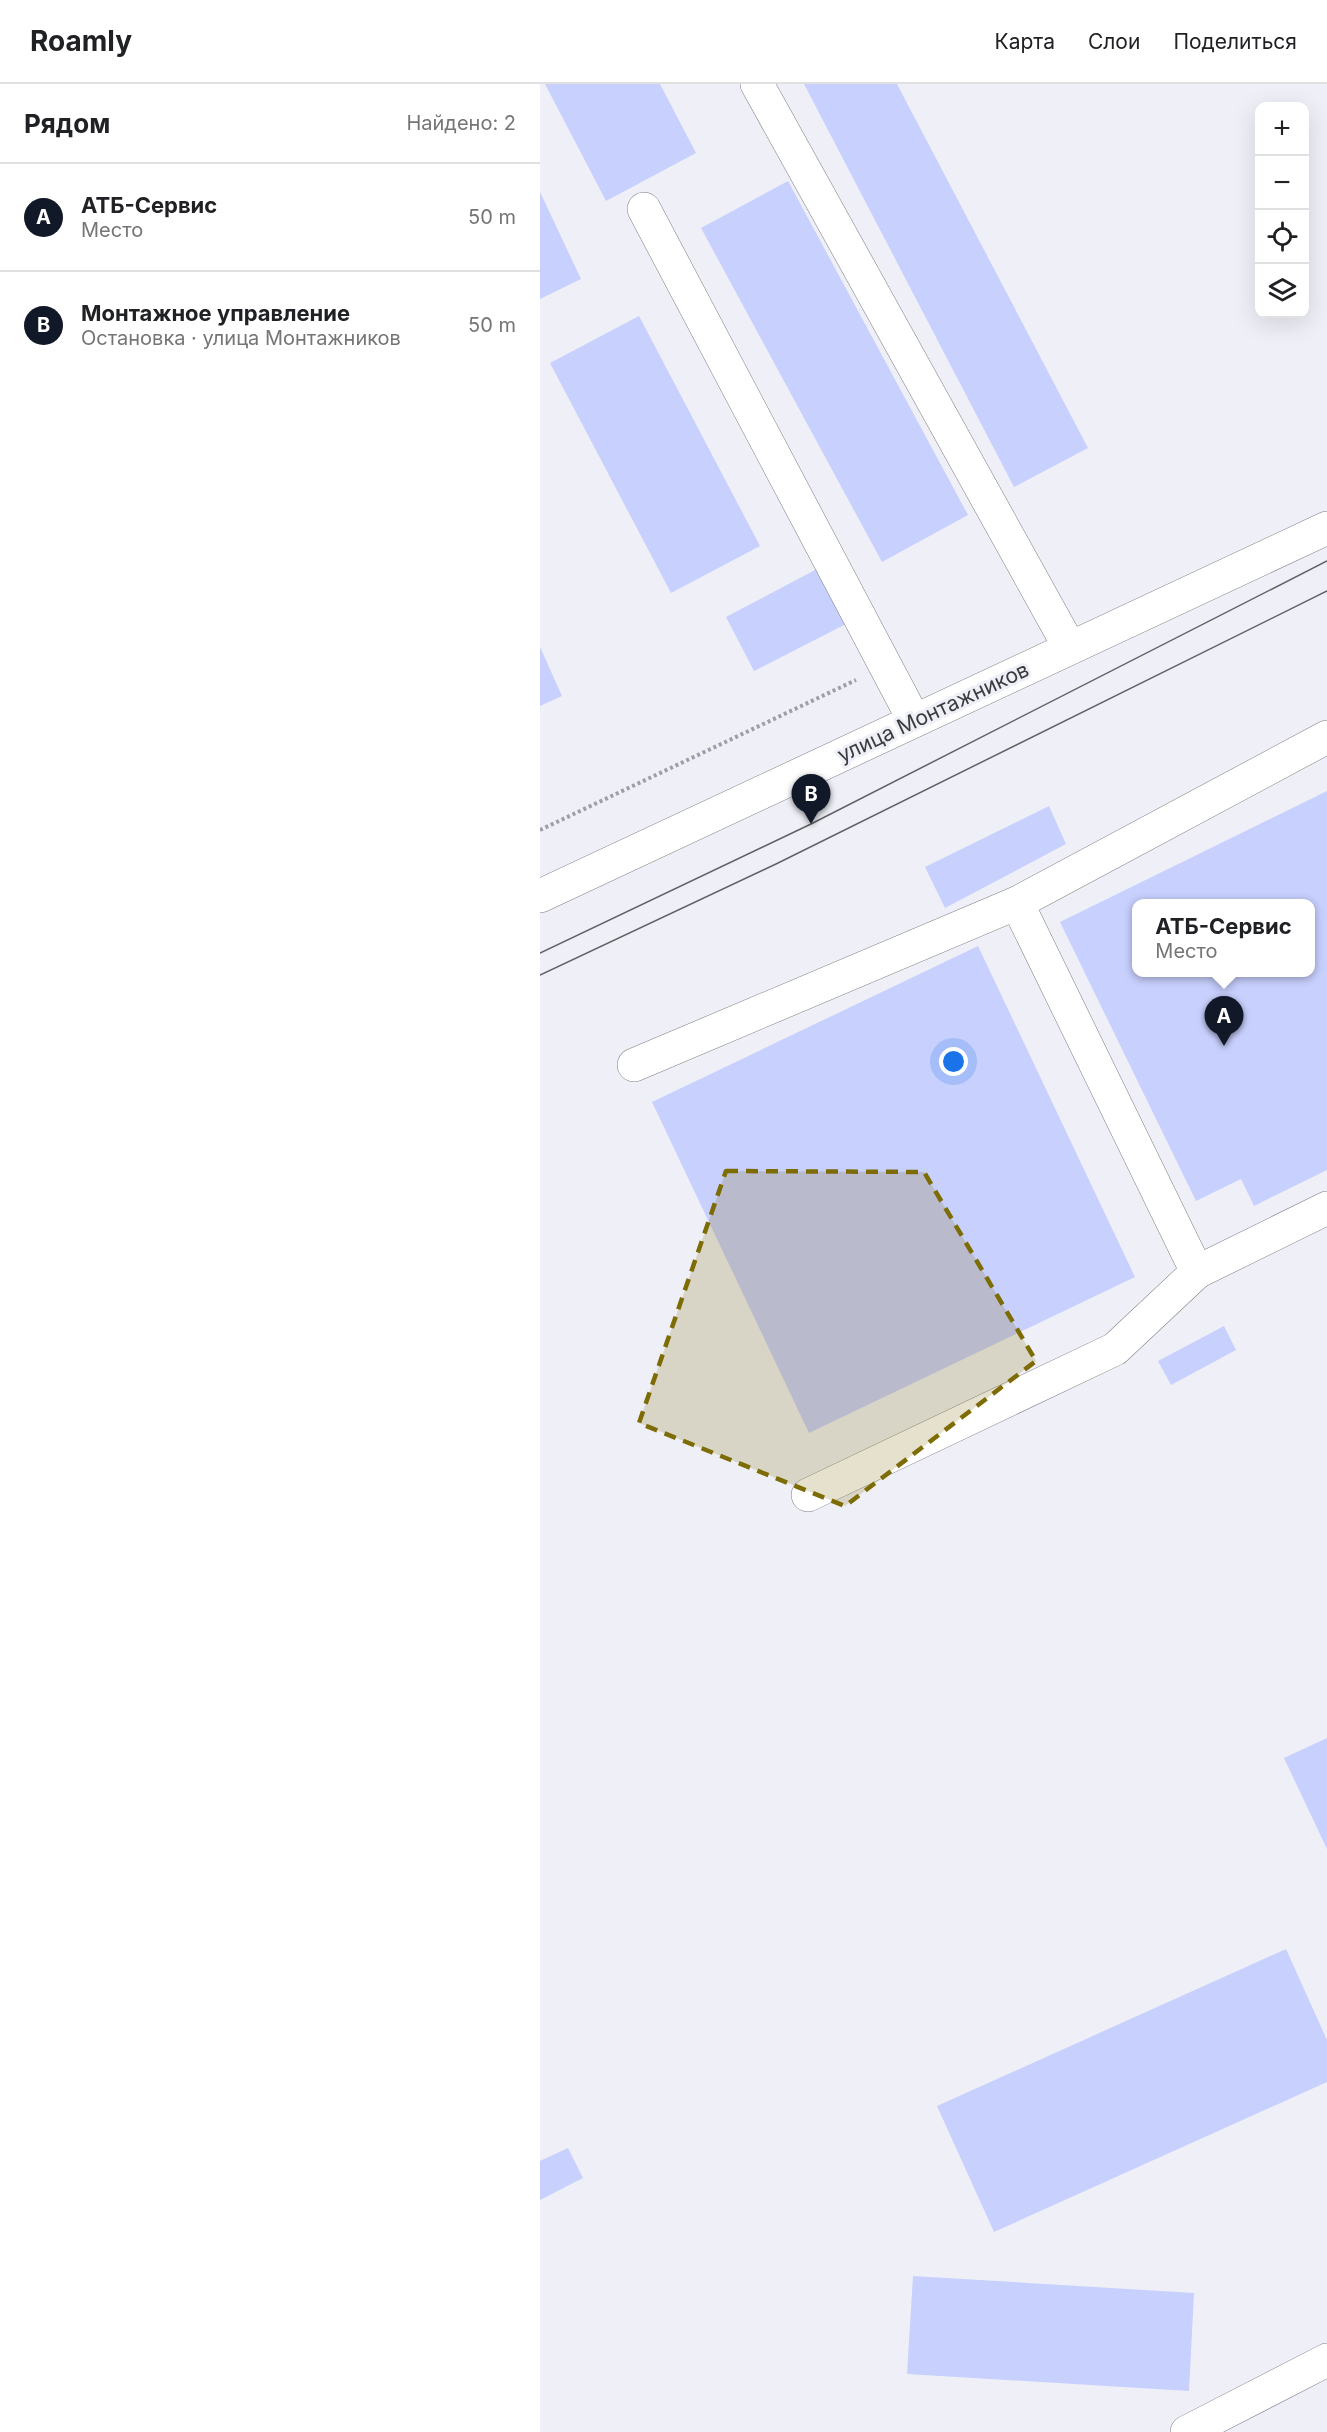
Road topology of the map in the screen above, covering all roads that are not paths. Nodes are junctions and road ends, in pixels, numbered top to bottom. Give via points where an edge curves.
1 (757, 84) edge
2 (644, 209) dead end
3 (1327, 528) edge
4 (1070, 648) junction
5 (914, 720) junction
6 (1327, 737) edge
7 (540, 896) edge
8 (1017, 903) junction
9 (634, 1065) dead end
10 (1327, 1208) edge
11 (1197, 1272) junction
12 (808, 1495) dead end
13 (1327, 2360) edge
14 (1187, 2432) edge

1 - 4 main road
2 - 5 main road
3 - 4 main road, улица Монтажников
4 - 5 main road, улица Монтажников
5 - 7 main road, улица Монтажников
6 - 8 main road
8 - 9 main road
8 - 11 main road
10 - 11 main road
11 - 12 main road via 1115,1349
13 - 14 main road

